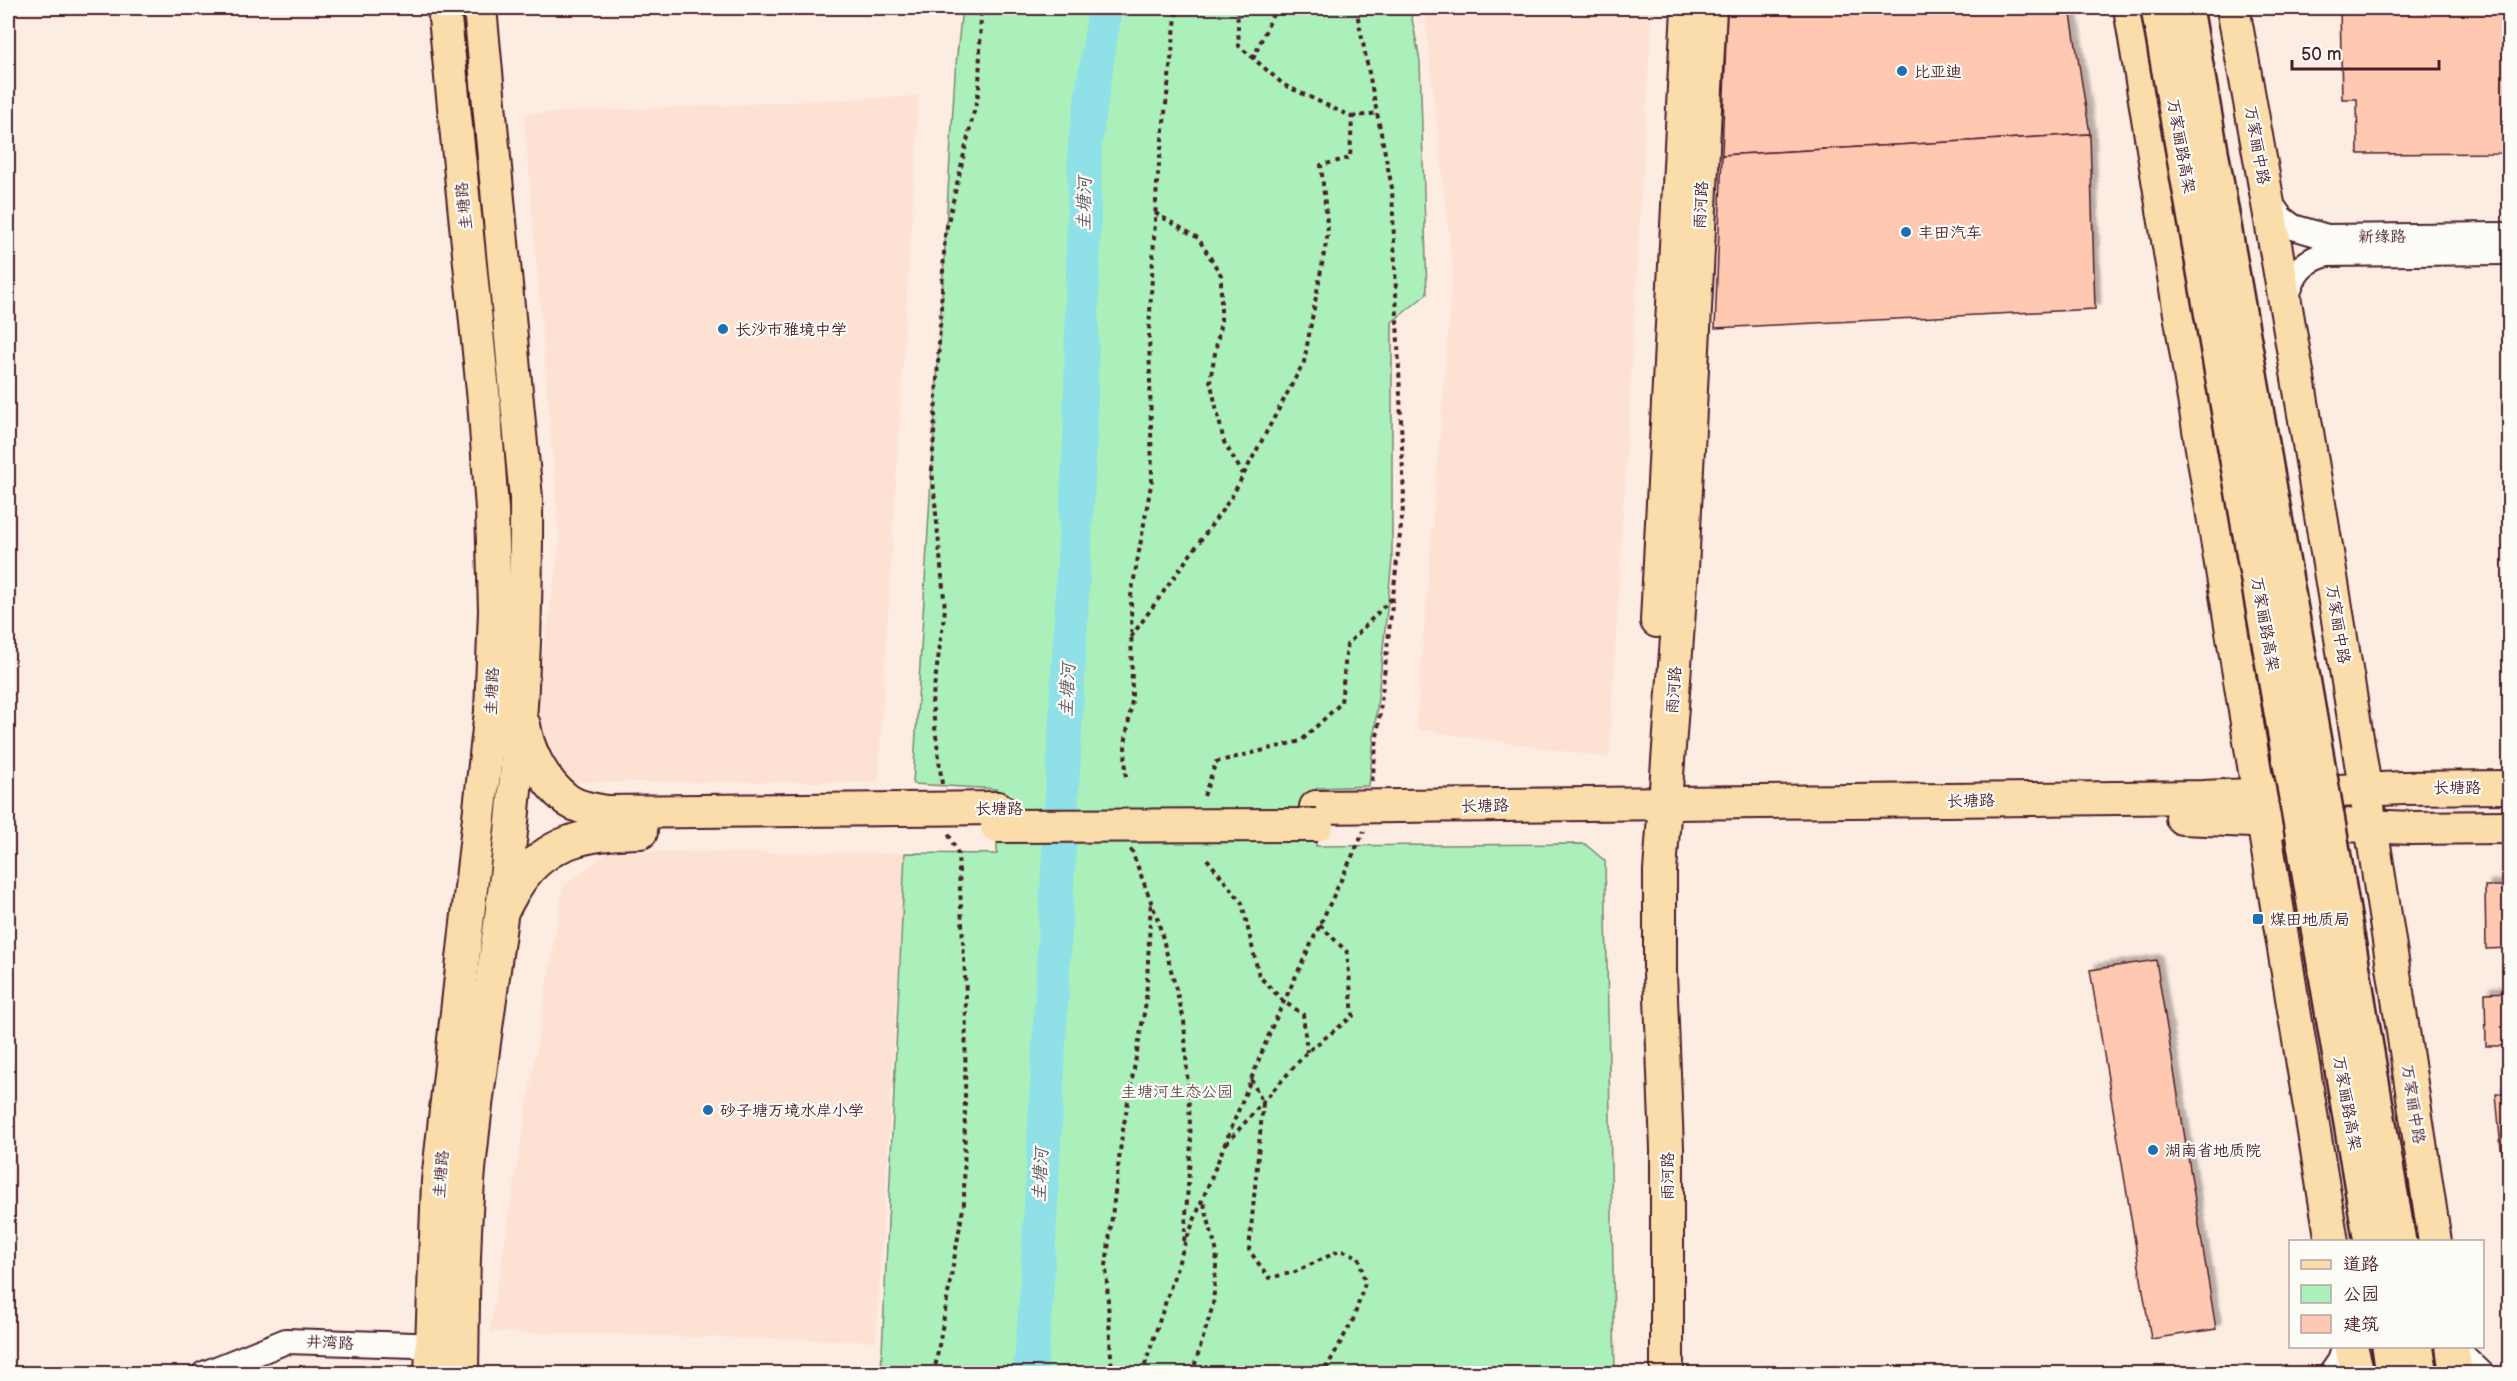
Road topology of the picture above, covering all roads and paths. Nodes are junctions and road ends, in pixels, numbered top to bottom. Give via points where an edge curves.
1 (444, 8) edge
2 (480, 8) edge
3 (981, 8) edge
4 (1177, 8) edge
5 (1237, 8) edge
6 (1282, 8) edge
7 (1356, 8) edge
8 (1688, 8) edge
9 (1710, 8) edge
10 (2130, 8) edge
11 (2158, 8) edge
12 (2186, 8) edge
13 (2233, 8) edge
14 (1253, 58) junction
15 (1377, 113) junction
16 (1352, 117) junction
17 (2268, 200) junction
18 (1155, 213) junction
19 (2510, 235) edge
20 (2510, 252) edge
21 (2286, 300) junction
22 (1244, 475) junction
23 (1393, 597) junction
24 (1131, 638) junction
25 (521, 709) junction
26 (1126, 777) dead end
27 (2510, 787) edge
28 (2366, 789) junction
29 (1204, 796) dead end
30 (2260, 807) junction
31 (1653, 813) junction
32 (1368, 815) junction
33 (945, 818) junction
34 (2372, 826) junction
35 (2510, 827) edge
36 (1128, 842) dead end
37 (1207, 859) dead end
38 (1151, 900) junction
39 (502, 909) junction
40 (1320, 925) junction
41 (1284, 1002) junction
42 (1307, 1052) junction
43 (1251, 1079) junction
44 (1263, 1103) junction
45 (1224, 1147) junction
46 (1203, 1199) junction
47 (2332, 1240) edge
48 (2371, 1240) edge
49 (2399, 1240) edge
50 (2435, 1240) edge
51 (1183, 1249) junction
52 (2345, 1348) edge
53 (2351, 1348) edge
54 (2389, 1348) edge
55 (2416, 1348) edge
56 (2452, 1348) edge
57 (2453, 1348) edge
58 (432, 1360) edge
59 (462, 1360) edge
60 (204, 1374) edge
61 (934, 1374) edge
62 (1112, 1374) edge
63 (1142, 1374) edge
64 (1192, 1374) edge
65 (1323, 1374) edge
66 (1647, 1374) edge
67 (1667, 1374) edge
68 (2331, 1374) edge
69 (2358, 1374) edge
70 (2393, 1374) edge
71 (2421, 1374) edge
72 (2456, 1374) edge
73 (2482, 1374) edge

1 - 58 main road, 圭塘路 via 484,401 495,611 491,711 438,1181
2 - 25 main road, 圭塘路 via 526,498
3 - 33 path via 979,90 945,236 932,470 945,609 932,703
4 - 18 path
5 - 14 path via 1239,46
6 - 14 path via 1272,16
7 - 15 path
8 - 31 main road, 雨河路 via 1659,580
9 - 31 main road, 雨河路 via 1682,569
10 - 30 main road
11 - 48 highway, 万家丽路高架, bridge
12 - 49 highway, 万家丽路高架, bridge
13 - 17 main road, 万家丽中路
14 - 16 path via 1284,86
15 - 16 path
15 - 23 path via 1392,188 1404,499
16 - 22 path via 1350,158 1321,165 1328,232 1304,362
17 - 19 street, 新缘路 via 2293,227 2327,237
17 - 21 main road, 万家丽中路
18 - 22 path via 1198,238 1221,275 1221,321 1210,380 1224,442
18 - 24 path via 1149,332 1152,479 1131,596
20 - 21 street, 新缘路 via 2327,254 2311,259 2301,268 2291,281
21 - 28 main road, 万家丽中路
22 - 24 path
23 - 29 path via 1347,645 1341,703 1301,741 1216,762
23 - 32 path
24 - 26 path via 1132,700 1125,745
25 - 33 main road, 长塘路 via 526,740 542,772 566,800 589,809
25 - 39 main road, 圭塘路
27 - 28 main road, 长塘路
28 - 30 main road, 长塘路
28 - 34 main road, 万家丽中路
30 - 31 main road, 长塘路 via 2207,817
30 - 34 main road, 长塘路
30 - 47 main road
31 - 32 main road, 长塘路
31 - 66 main road, 雨河路 via 1640,872 1647,1146
31 - 67 main road, 雨河路 via 1667,1148
32 - 33 main road, 长塘路, bridge
32 - 40 path
33 - 39 main road, 长塘路 via 602,832 575,838 544,855 526,873
33 - 61 path via 958,854 966,993 964,1203
34 - 35 main road, 长塘路
34 - 50 main road, 万家丽中路
36 - 38 path
37 - 41 path via 1242,903 1259,976
38 - 51 path via 1184,1020 1191,1142
38 - 62 path via 1146,1002 1122,1136 1106,1266
39 - 59 main road, 圭塘路 via 469,1172
40 - 41 path
40 - 42 path via 1347,952 1353,1016
41 - 42 path via 1303,1014
41 - 43 path
42 - 44 path
43 - 44 path
43 - 45 path
44 - 45 path
44 - 65 path via 1249,1250 1269,1278 1295,1272 1341,1250 1359,1257 1365,1283 1353,1320
45 - 46 path
46 - 51 path
46 - 64 path via 1217,1253 1213,1305
51 - 63 path
52 - 68 street
53 - 69 main road
54 - 70 highway
55 - 71 highway
56 - 72 main road
57 - 73 street
58 - 59 street, 井湾路
58 - 60 street, 井湾路 via 286,1341

